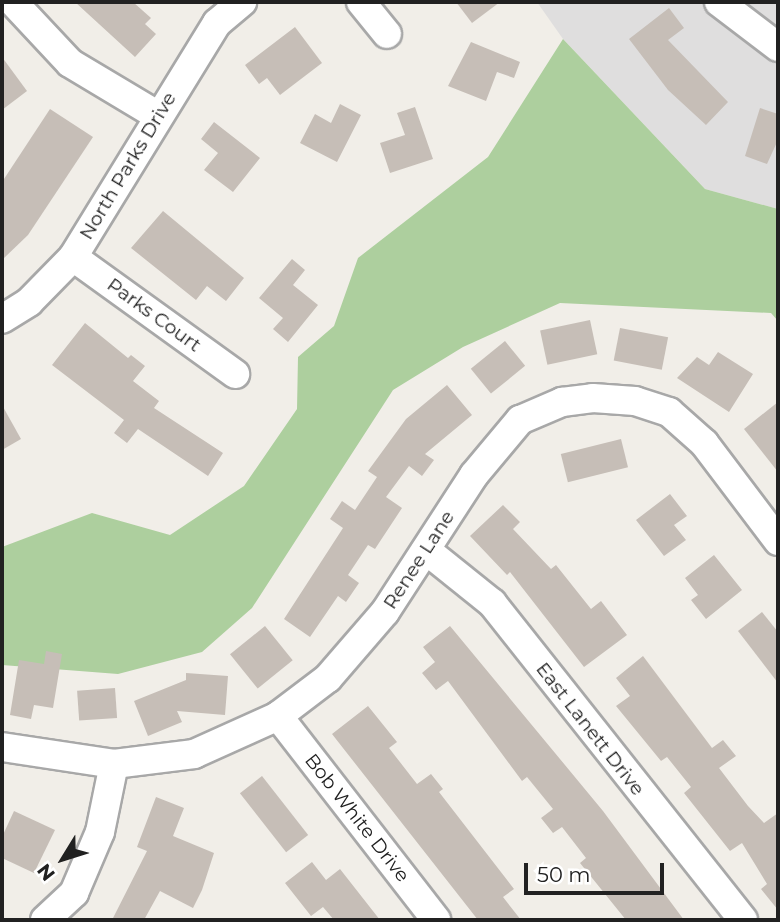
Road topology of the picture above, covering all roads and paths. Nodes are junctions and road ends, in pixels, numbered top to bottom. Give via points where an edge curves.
1 (13, 2) edge
2 (242, 2) edge
3 (361, 2) edge
4 (719, 2) edge
5 (387, 34) dead end
6 (778, 47) edge
7 (157, 115) junction
8 (74, 257) junction
9 (2, 319) edge
10 (236, 374) dead end
11 (778, 541) edge
12 (426, 550) junction
13 (278, 716) junction
14 (2, 747) edge
15 (114, 764) junction
16 (45, 920) edge
17 (436, 920) edge
18 (743, 920) edge

1 - 7 street via 70,63
2 - 7 street, North Parks Drive via 217,23
3 - 5 street
4 - 6 street
7 - 8 street, North Parks Drive
8 - 9 street, North Parks Drive via 29,302
8 - 10 street, Parks Court
11 - 12 street, Renee Lane via 704,443 669,412 635,401 593,398 562,402 520,420 474,475
12 - 13 street, Renee Lane via 385,612 328,678
12 - 18 street, East Lanett Drive via 492,603
13 - 15 street, Renee Lane via 194,754
13 - 17 street, Bob White Drive
14 - 15 street, Renee Lane
15 - 16 street via 100,831 74,892

